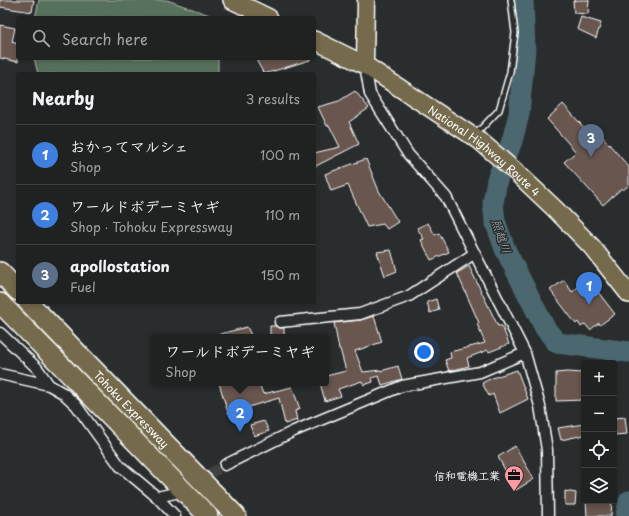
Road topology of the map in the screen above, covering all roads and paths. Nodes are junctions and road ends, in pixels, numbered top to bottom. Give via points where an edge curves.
1 (232, 0) edge
2 (366, 0) edge
3 (511, 0) edge
4 (265, 16) edge
5 (316, 41) edge
6 (365, 65) junction
7 (477, 139) junction
8 (475, 253) junction
9 (0, 272) edge
10 (16, 289) edge
11 (629, 294) edge
12 (0, 303) edge
13 (30, 304) edge
14 (280, 322) dead end
15 (0, 333) edge
16 (525, 353) junction
17 (0, 374) edge
18 (49, 385) junction
19 (225, 465) tunnel mouth
20 (175, 493) dead end
21 (157, 497) junction
22 (175, 516) edge
23 (208, 516) edge
24 (236, 516) edge
25 (548, 516) edge

1 - 4 highway
2 - 6 main road
3 - 7 lane via 515,33 510,72 499,110
5 - 6 highway, National Highway Route 4
6 - 7 highway, National Highway Route 4
6 - 8 street via 370,94 408,154 446,197
7 - 11 highway, National Highway Route 4 via 517,173 592,247
8 - 14 street via 409,296 360,314
8 - 16 street
9 - 10 highway
12 - 23 highway, Tohoku Expressway
13 - 24 highway, Tohoku Expressway
15 - 18 street via 37,368
16 - 19 street via 480,372 402,386 294,431
16 - 25 street via 540,406 547,450
17 - 18 street
18 - 21 street via 63,392 76,405 120,466
20 - 21 street
21 - 22 street

